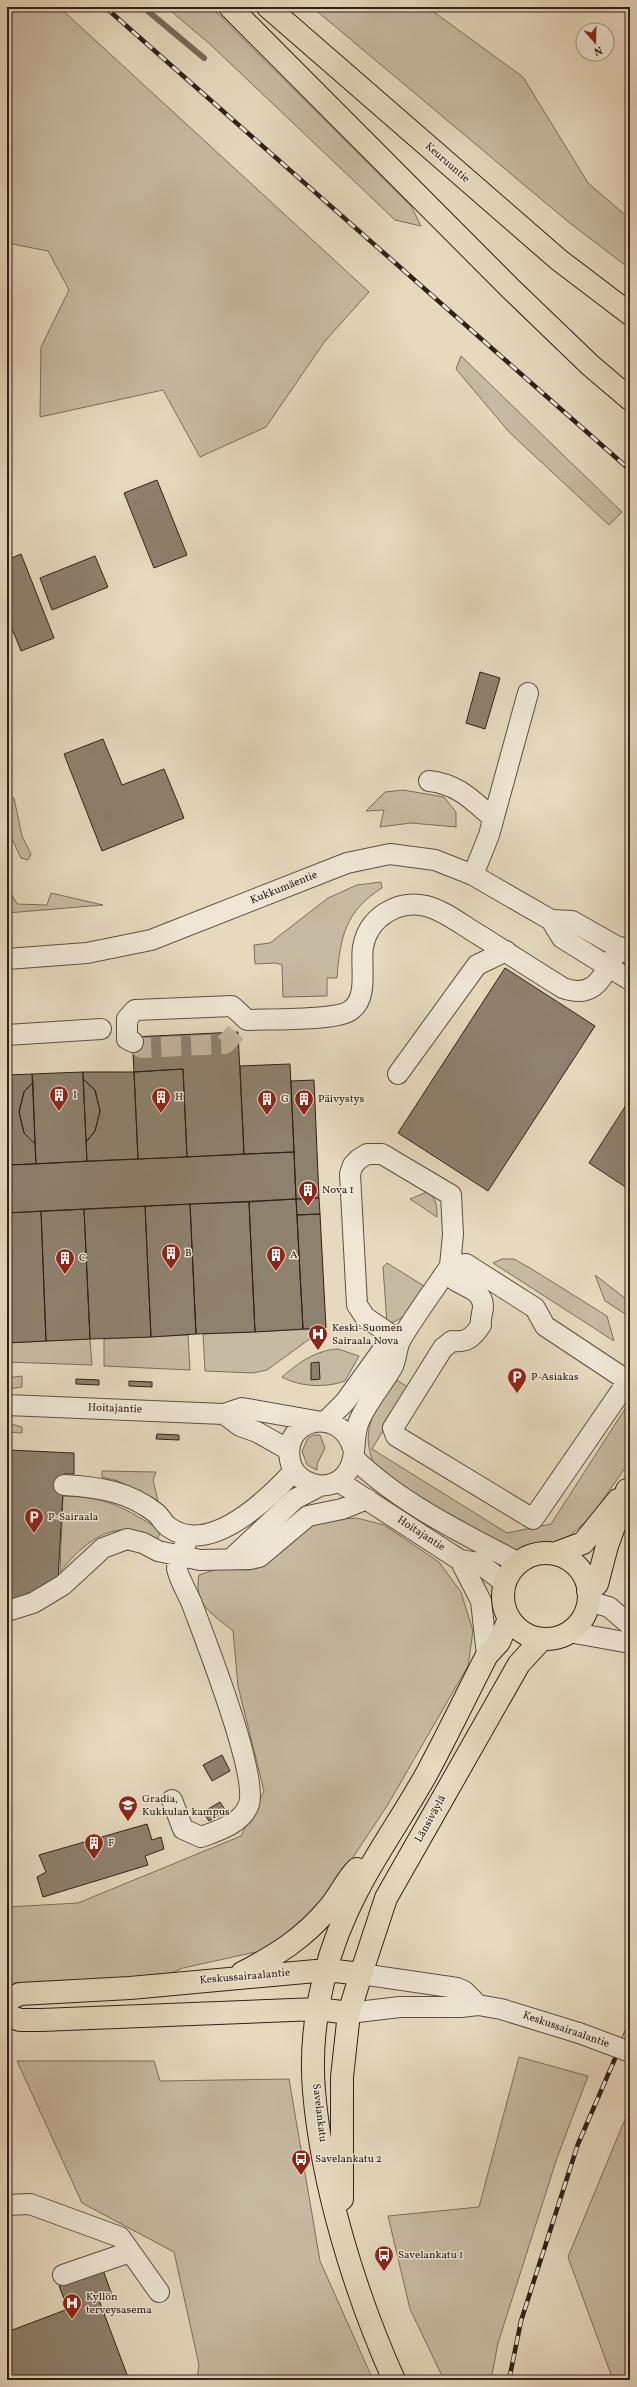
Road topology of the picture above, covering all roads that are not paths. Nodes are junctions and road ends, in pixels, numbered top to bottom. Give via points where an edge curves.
1 (230, 7) edge
2 (268, 7) edge
3 (630, 314) edge
4 (630, 399) edge
5 (528, 693) dead end
6 (429, 781) dead end
7 (494, 818) junction
8 (473, 875) junction
9 (551, 920) junction
10 (625, 950) edge
11 (506, 951) junction
12 (7, 959) edge
13 (608, 965) junction
14 (630, 980) edge
15 (101, 1030) dead end
16 (7, 1035) edge
17 (133, 1042) dead end
18 (398, 1074) dead end
19 (450, 1266) junction
20 (400, 1341) junction
21 (7, 1405) edge
22 (224, 1414) junction
23 (321, 1421) junction
24 (289, 1450) junction
25 (354, 1453) junction
26 (294, 1471) junction
27 (329, 1484) junction
28 (64, 1485) dead end
29 (629, 1488) edge
30 (367, 1499) junction
31 (190, 1535) junction
32 (554, 1554) junction
33 (179, 1555) junction
34 (232, 1558) junction
35 (460, 1560) junction
36 (519, 1563) junction
37 (505, 1583) junction
38 (588, 1596) junction
39 (7, 1610) edge
40 (509, 1619) junction
41 (630, 1625) edge
42 (569, 1632) junction
43 (542, 1639) junction
44 (630, 1643) edge
45 (488, 1655) junction
46 (172, 1800) dead end
47 (386, 1840) junction
48 (327, 1970) junction
49 (361, 1974) junction
50 (235, 1977) junction
51 (7, 2000) edge
52 (478, 2005) junction
53 (318, 2009) junction
54 (349, 2014) junction
55 (7, 2015) edge
56 (630, 2052) edge
57 (7, 2205) edge
58 (342, 2232) junction
59 (130, 2252) junction
60 (63, 2275) dead end
61 (159, 2292) dead end
62 (394, 2380) edge

1 - 4 main road via 516,294 590,365
2 - 3 main road, Keuruuntie via 559,260
5 - 7 street
6 - 7 street via 446,783 465,794
7 - 8 street
8 - 9 street, Kukkumäentie
8 - 12 street, Kukkumäentie via 435,860 390,854 347,863 151,940 87,953
9 - 10 street, Kukkumäentie via 572,921
9 - 13 street, Kukkumäentie via 562,938
10 - 13 street
11 - 13 street via 563,988 576,993 587,991 598,984
11 - 17 street via 438,910 412,904 400,906 388,910 370,927 363,948 361,995 351,1011 335,1016 242,1026 232,1006 135,1010 127,1019 127,1039
11 - 18 street via 477,965
13 - 14 street, Kukkumäentie
15 - 16 street
19 - 19 street via 466,1264 505,1288 535,1308 545,1326 628,1381 533,1519 396,1436 393,1428 443,1348 452,1341 463,1342 463,1332 472,1320 480,1316 483,1307 482,1297 456,1281
19 - 20 street
19 - 20 street via 453,1234 451,1196 382,1154 367,1154 353,1165 350,1174 357,1304 365,1317
20 - 23 street via 384,1348 346,1402
20 - 25 street via 397,1358 359,1420
21 - 22 street, Hoitajantie
22 - 23 street, Hoitajantie via 242,1408
22 - 24 street via 240,1426
23 - 24 street via 306,1424 298,1431
23 - 25 street via 336,1424 344,1430
24 - 26 street
25 - 27 street via 348,1472
25 - 36 street, Hoitajantie via 370,1474 419,1506
26 - 27 street via 301,1479
26 - 31 street via 274,1494 244,1518 213,1532
27 - 30 street, Hoitajantie
27 - 34 street via 295,1499
28 - 31 street via 98,1487 125,1495 156,1513 170,1529
29 - 32 main road via 606,1512 583,1543
29 - 38 main road via 606,1546 597,1584
30 - 34 street via 342,1509 308,1516 259,1557
30 - 35 street, Hoitajantie
31 - 33 street
32 - 36 main road via 536,1554
32 - 38 main road via 577,1567 586,1582
33 - 34 street via 200,1560
33 - 39 street via 158,1551 143,1543 126,1539 103,1548 63,1585 33,1603
33 - 46 street via 177,1570 224,1692 250,1784 249,1804 235,1822 218,1832 201,1837 183,1829
35 - 37 street, Hoitajantie via 479,1564
35 - 45 street via 481,1601
36 - 37 main road
37 - 40 main road via 503,1600
38 - 41 street via 609,1607
38 - 42 main road via 582,1619
40 - 43 main road via 523,1632
40 - 45 main road via 499,1642
42 - 43 main road
42 - 44 street
43 - 49 main road, Länsiväylä via 519,1664 386,1898
45 - 47 main road via 426,1774
47 - 48 main road via 346,1912
47 - 50 main road via 353,1873 310,1930 276,1955
48 - 49 main road, Keskussairaalantie
48 - 50 main road, Keskussairaalantie
48 - 53 main road, Savelankatu
49 - 52 street, Keskussairaalantie via 457,1988
49 - 54 main road, Länsiväylä
50 - 51 main road, Keskussairaalantie via 130,1988 20,1994
52 - 54 street, Keskussairaalantie via 400,2006
52 - 56 street, Keskussairaalantie, bridge via 501,2009 579,2032
53 - 54 main road, Keskussairaalantie
53 - 55 main road, Keskussairaalantie via 41,2020 20,2020
53 - 58 main road, Savelankatu via 314,2090 330,2189
54 - 58 main road, Savelankatu via 342,2077
57 - 59 street via 30,2204 120,2237
58 - 62 main road, Savelankatu via 378,2344
59 - 60 street
59 - 61 street

